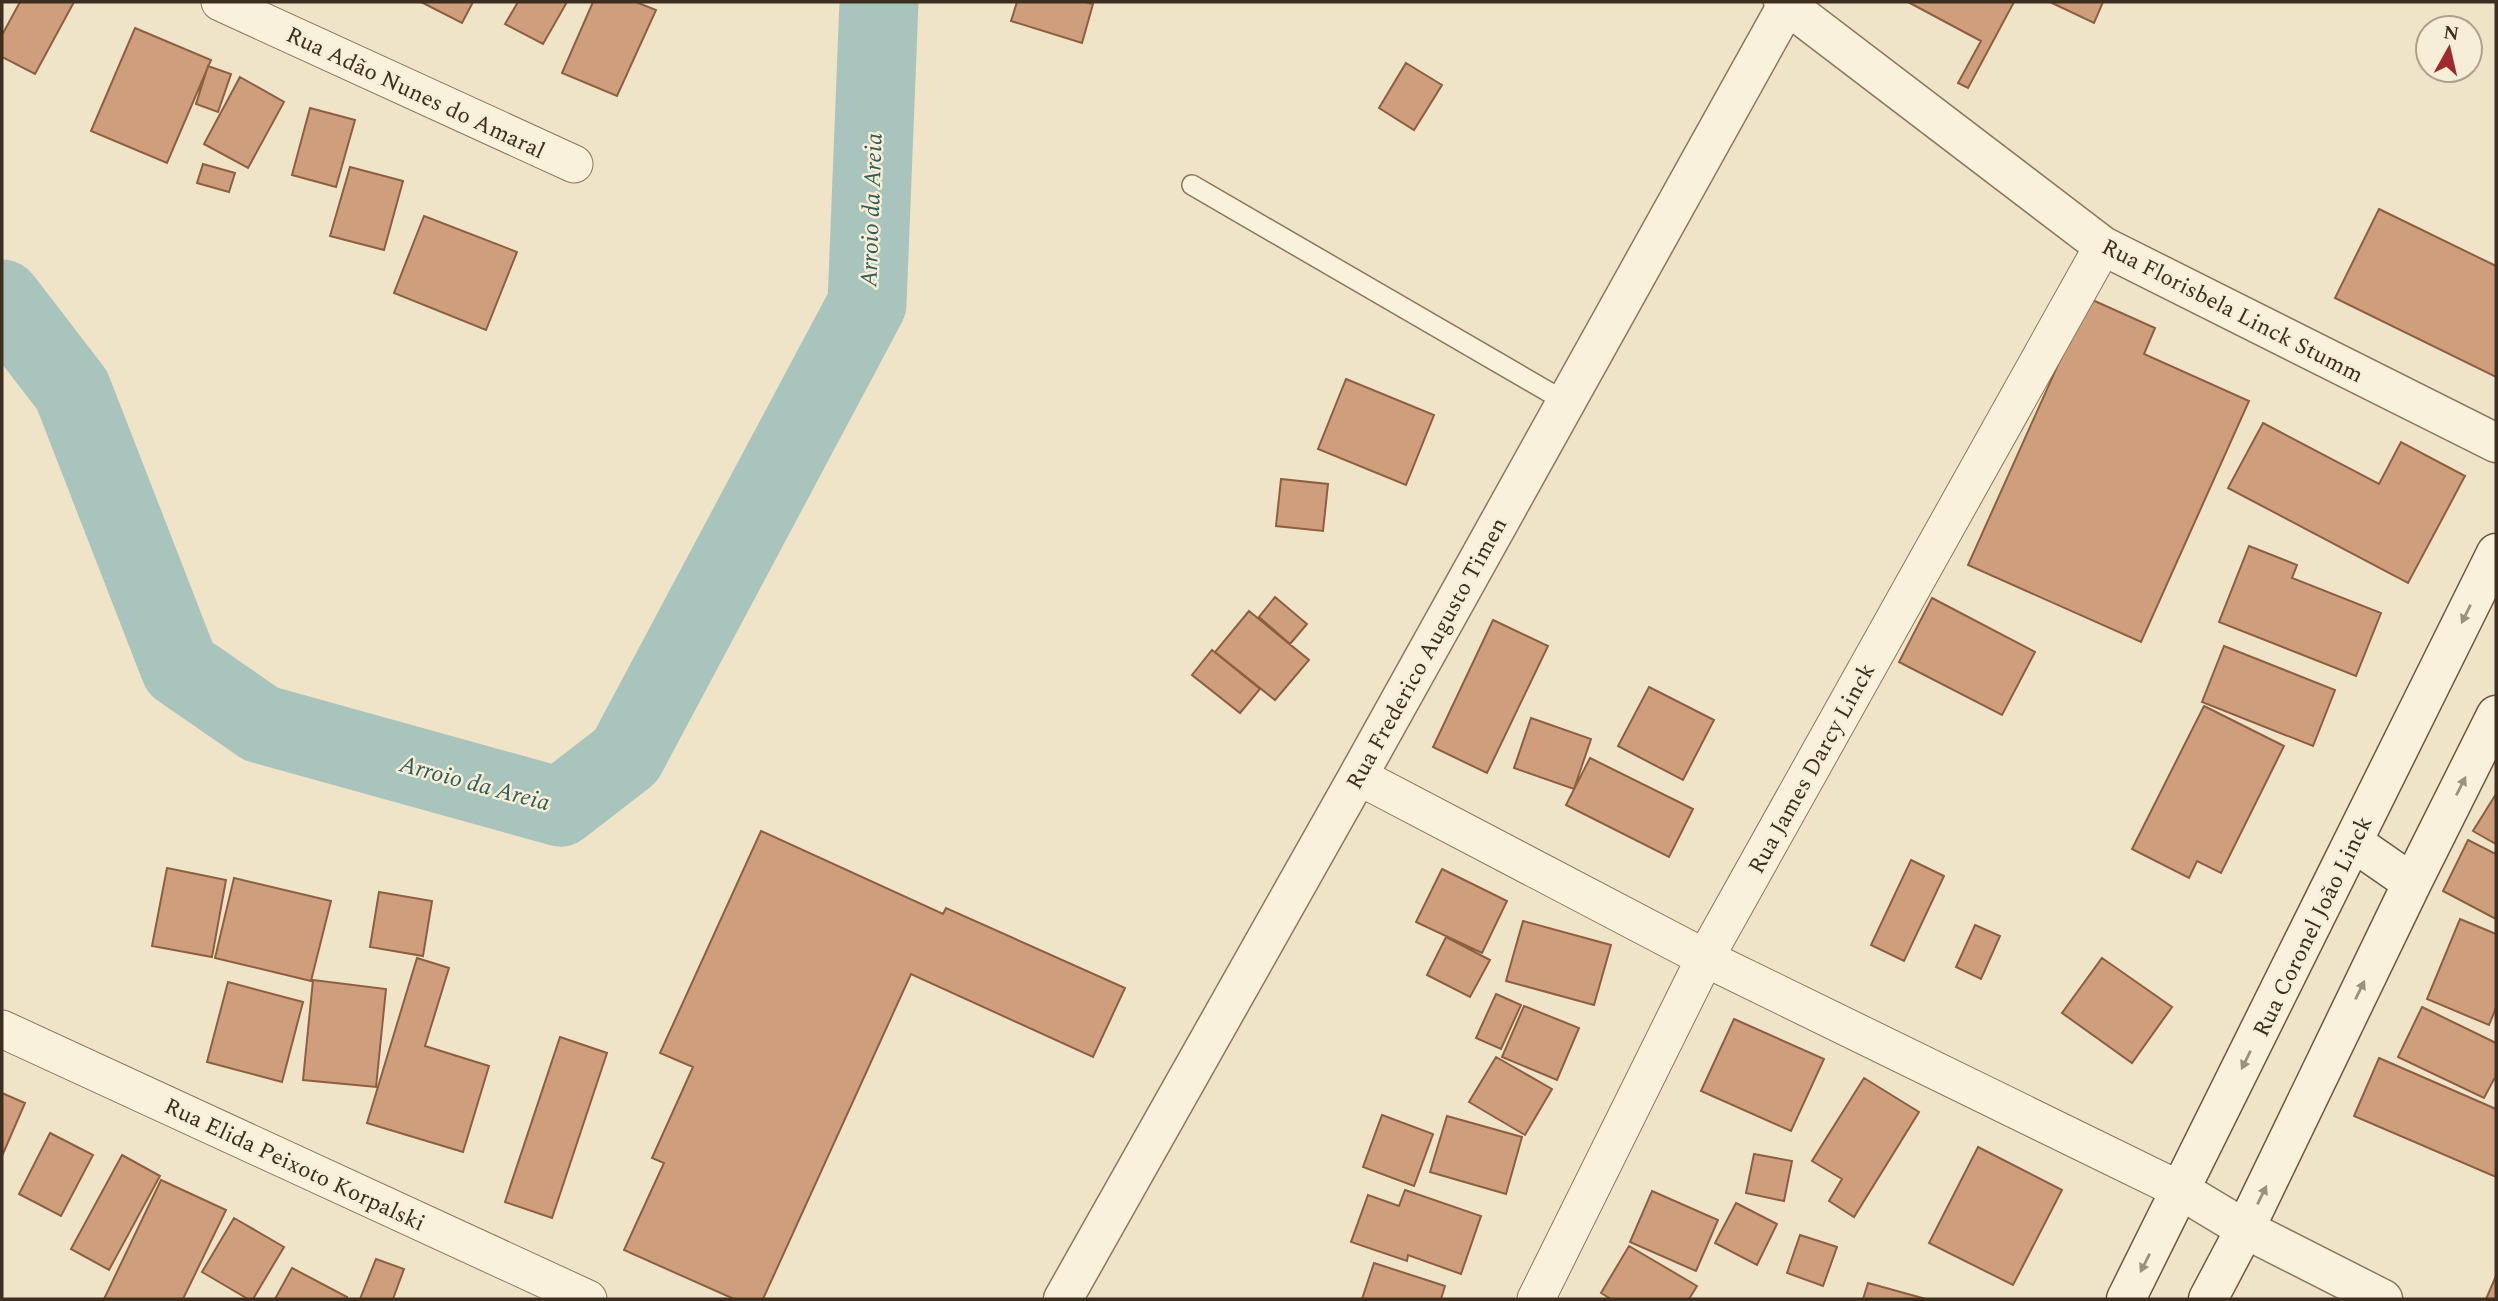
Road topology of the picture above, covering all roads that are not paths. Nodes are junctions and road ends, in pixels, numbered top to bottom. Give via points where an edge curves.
1 (220, 2) edge
2 (1785, 4) edge
3 (574, 164) dead end
4 (1192, 185) dead end
5 (2103, 246) junction
6 (1566, 402) junction
7 (2496, 443) edge
8 (2496, 553) edge
9 (2496, 715) edge
10 (1358, 776) junction
11 (2353, 842) junction
12 (2412, 883) junction
13 (1705, 958) junction
14 (2, 1029) edge
15 (2182, 1191) junction
16 (2245, 1228) junction
17 (588, 1299) edge
18 (1063, 1299) edge
19 (1536, 1299) edge
20 (2126, 1299) edge
21 (2208, 1299) edge
22 (2383, 1299) edge

1 - 3 street, Rua Adão Nunes do Amaral
2 - 5 street, Rua Florisbela Linck Stumm
2 - 6 street, Rua Frederico Augusto Timen
4 - 6 lane
5 - 7 street, Rua Florisbela Linck Stumm
5 - 13 street, Rua James Darcy Linck
6 - 10 street, Rua Frederico Augusto Timen
8 -> 11 street, Rua Coronel João Linck
12 -> 9 street
10 - 13 street
10 - 18 street, Rua Frederico Augusto Timen
11 - 12 street
11 -> 15 street, Rua Coronel João Linck
16 -> 12 street
13 - 15 street
13 - 19 street, Rua James Darcy Linck
14 - 17 street, Rua Elida Peixoto Korpalski
15 - 16 street
15 -> 20 street, Rua Coronel João Linck
16 - 21 street
16 - 22 street

